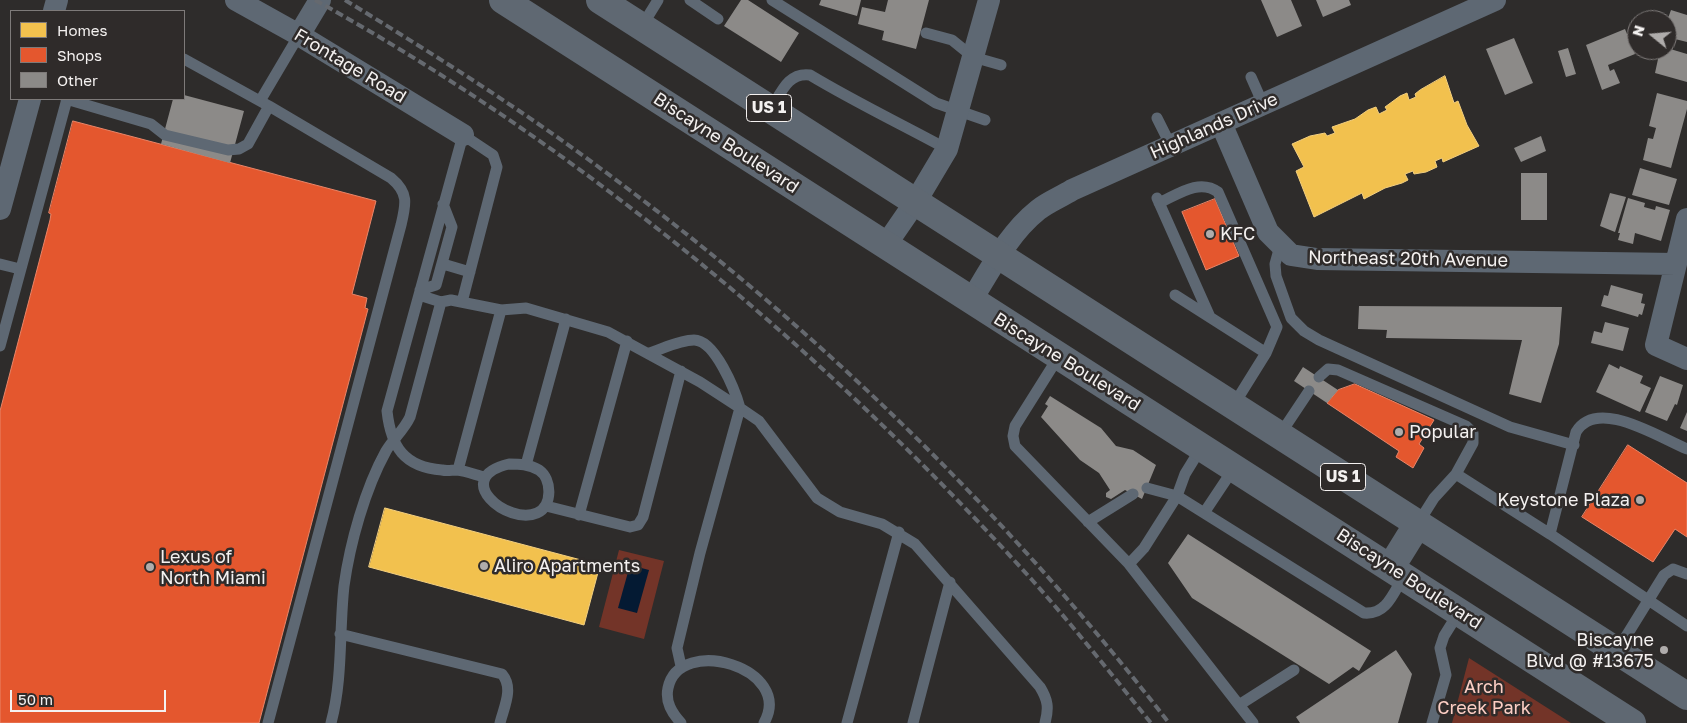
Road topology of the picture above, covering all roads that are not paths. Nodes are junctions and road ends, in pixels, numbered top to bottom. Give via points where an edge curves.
1 (236, 0) edge
2 (320, 0) edge
3 (502, 0) edge
4 (600, 0) edge
5 (658, 0) edge
6 (690, 0) edge
7 (772, 0) edge
8 (988, 0) edge
9 (1495, 0) edge
10 (718, 19) dead end
11 (641, 27) junction
12 (926, 33) dead end
13 (299, 35) junction
14 (973, 57) junction
15 (185, 60) edge
16 (1001, 64) dead end
17 (1251, 77) dead end
18 (30, 100) edge
19 (67, 100) edge
20 (70, 100) edge
21 (265, 103) junction
22 (1263, 104) junction
23 (771, 109) junction
24 (959, 111) junction
25 (1157, 118) dead end
26 (984, 120) dead end
27 (1221, 123) junction
28 (462, 134) junction
29 (1171, 146) junction
30 (947, 149) junction
31 (916, 201) junction
32 (444, 204) junction
33 (0, 209) edge
34 (1687, 221) edge
35 (885, 246) junction
36 (1280, 246) junction
37 (999, 256) junction
38 (0, 264) edge
39 (442, 264) junction
40 (1676, 264) junction
41 (20, 269) junction
42 (470, 272) junction
43 (419, 292) junction
44 (1175, 295) dead end
45 (971, 301) junction
46 (441, 302) junction
47 (462, 302) junction
48 (501, 310) junction
49 (1210, 317) junction
50 (566, 319) junction
51 (627, 341) junction
52 (0, 346) edge
53 (649, 353) junction
54 (1266, 353) junction
55 (1059, 356) junction
56 (1687, 359) edge
57 (681, 371) junction
58 (1319, 377) dead end
59 (1309, 391) dead end
60 (1233, 406) junction
61 (740, 408) junction
62 (1279, 436) junction
63 (394, 439) junction
64 (1574, 444) junction
65 (1202, 448) junction
66 (1687, 449) edge
67 (526, 465) junction
68 (1234, 468) junction
69 (458, 470) junction
70 (1456, 474) junction
71 (484, 477) junction
72 (1146, 488) dead end
73 (1133, 494) dead end
74 (1177, 496) junction
75 (546, 506) junction
76 (1204, 513) junction
77 (579, 515) junction
78 (1088, 522) junction
79 (1417, 525) junction
80 (899, 532) junction
81 (1550, 534) junction
82 (1129, 564) junction
83 (1397, 571) junction
84 (1687, 574) edge
85 (950, 582) junction
86 (1648, 601) junction
87 (1460, 611) junction
88 (1687, 626) edge
89 (340, 634) junction
90 (1617, 651) junction
91 (682, 666) junction
92 (1294, 670) dead end
93 (1687, 696) edge
94 (1240, 705) junction
95 (268, 723) edge
96 (331, 723) edge
97 (500, 723) edge
98 (681, 723) edge
99 (764, 723) edge
100 (847, 723) edge
101 (913, 723) edge
102 (1045, 723) edge
103 (1252, 723) edge
104 (1432, 723) edge
105 (1632, 723) edge

1 - 13 street, Frontage Road
2 - 13 street
3 - 35 main road, Biscayne Boulevard
4 - 11 main road, US 1
5 - 11 lane
6 - 10 lane
7 - 24 lane via 936,103
8 - 14 street
9 - 22 street, Highlands Drive
11 - 23 main road, US 1
12 - 14 lane via 952,40
13 - 21 lane
13 - 28 street, Frontage Road
14 - 16 lane
14 - 24 street
15 - 21 lane
17 - 22 lane
18 - 33 street
19 - 41 lane
20 - 21 lane via 151,124 165,135 228,150 248,144
21 - 95 lane via 391,178 400,186 405,207
22 - 27 street, Highlands Drive
23 - 30 lane via 792,77 810,75 870,111
23 - 31 main road, US 1
24 - 26 lane
24 - 30 street
25 - 29 lane
27 - 29 street, Highlands Drive
27 - 36 street, Northeast 20th Avenue via 1268,232
28 - 32 lane
28 - 42 lane via 493,155 497,167
29 - 37 street, Highlands Drive via 1072,190 1038,209
30 - 31 street
31 - 35 street
31 - 37 main road, US 1
32 - 39 lane via 452,227
32 - 43 lane
34 - 40 street
35 - 45 main road, Biscayne Boulevard
36 - 40 street, Northeast 20th Avenue via 1291,255 1317,259
36 - 64 lane via 1275,264 1276,276 1291,318 1304,331 1510,427
37 - 45 street, Highlands Drive
37 - 60 main road, US 1
38 - 41 lane
39 - 42 lane
39 - 43 lane via 436,285
40 - 56 street via 1656,345
41 - 52 lane
42 - 47 lane
43 - 46 lane
43 - 63 lane via 387,411
44 - 49 lane
45 - 55 main road, Biscayne Boulevard
46 - 47 lane
46 - 63 lane via 410,417
47 - 48 lane
48 - 50 lane via 526,308
48 - 69 lane
49 - 54 lane
49 - 54 lane via 1158,201 1195,186 1218,192 1277,327
50 - 51 lane
50 - 67 lane
51 - 53 lane
51 - 77 lane
53 - 57 lane
53 - 61 lane via 692,340 700,341 708,346 734,386
54 - 60 lane
55 - 65 main road, Biscayne Boulevard
55 - 78 lane via 1012,436 1015,446
57 - 61 lane
57 - 77 lane via 643,517 638,525 630,527
58 - 70 lane via 1328,370 1338,370 1466,426 1473,433 1473,443
59 - 62 lane
60 - 62 main road, US 1
61 - 80 lane via 759,421 817,498 840,512
61 - 91 lane via 677,648
62 - 79 main road, US 1
63 - 69 lane via 412,464 443,471
63 - 89 lane via 378,468 352,544 344,585
64 - 66 lane via 1582,423 1602,416
64 - 81 lane
65 - 68 main road, Biscayne Boulevard
65 - 74 lane via 1185,474
67 - 71 lane via 499,466 490,469
67 - 75 lane via 540,471 546,481 549,491
68 - 76 lane
68 - 83 main road, Biscayne Boulevard
69 - 71 lane
70 - 79 lane via 1434,498
70 - 81 lane
71 - 75 lane via 486,493 503,509 525,516 538,513
72 - 74 lane
73 - 78 lane
74 - 76 lane
74 - 82 lane via 1144,548
75 - 77 lane
76 - 83 lane via 1364,613 1374,614 1384,608
78 - 82 lane
79 - 83 main road
79 - 90 main road, US 1
80 - 85 lane via 915,544
80 - 100 lane
81 - 86 lane
82 - 94 lane
83 - 87 main road, Biscayne Boulevard
84 - 86 lane via 1673,569 1664,574
85 - 101 lane
85 - 102 lane via 1040,687 1048,710
86 - 88 lane
86 - 90 lane
87 - 104 lane via 1440,648 1446,676
87 - 105 main road, Biscayne Boulevard
89 - 96 lane via 337,693
89 - 97 lane via 502,674 508,681 508,691
90 - 93 main road, US 1
91 - 98 lane via 673,675 667,695 668,705
91 - 99 lane via 706,661 746,670 763,685 769,697 768,716
92 - 94 lane
94 - 103 lane

